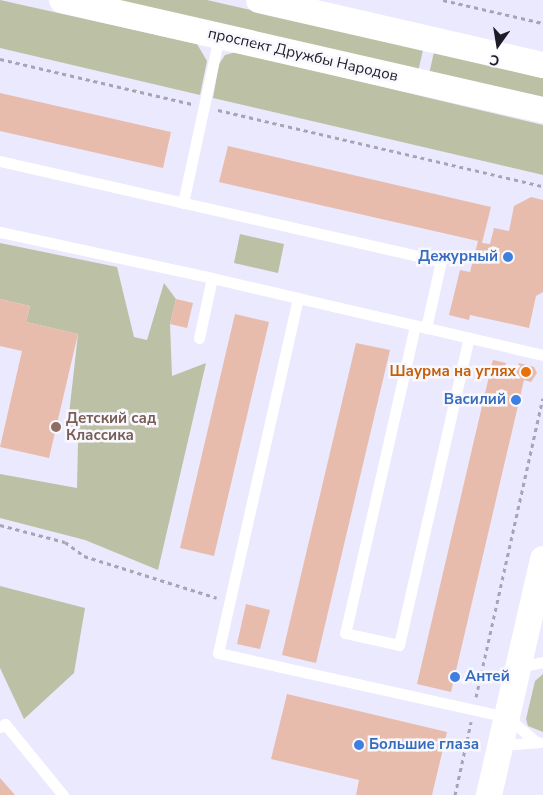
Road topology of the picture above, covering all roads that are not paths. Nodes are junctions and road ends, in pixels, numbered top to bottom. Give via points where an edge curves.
1 (62, 0) edge
2 (260, 0) edge
3 (219, 36) junction
4 (543, 65) edge
5 (543, 110) edge
6 (0, 161) edge
7 (183, 203) junction
8 (0, 232) edge
9 (212, 278) junction
10 (298, 298) junction
11 (420, 327) junction
12 (198, 338) dead end
13 (469, 338) junction
14 (543, 355) edge
15 (543, 559) edge
16 (531, 664) edge
17 (507, 717) junction
18 (0, 727) edge
19 (539, 742) edge
20 (500, 746) junction
21 (63, 795) edge
22 (489, 795) edge

1 - 3 street, проспект Дружбы Народов
2 - 4 street
3 - 5 street, проспект Дружбы Народов
3 - 7 lane
6 - 7 lane
7 - 11 lane via 441,261
8 - 9 lane
9 - 10 lane
9 - 12 lane
10 - 11 lane
10 - 17 lane via 218,652
11 - 13 lane
11 - 13 lane via 345,633 399,645
13 - 14 lane
15 - 16 street
16 - 17 street
17 - 19 lane
17 - 20 street
18 - 21 lane via 4,724
19 - 20 lane
20 - 22 street

